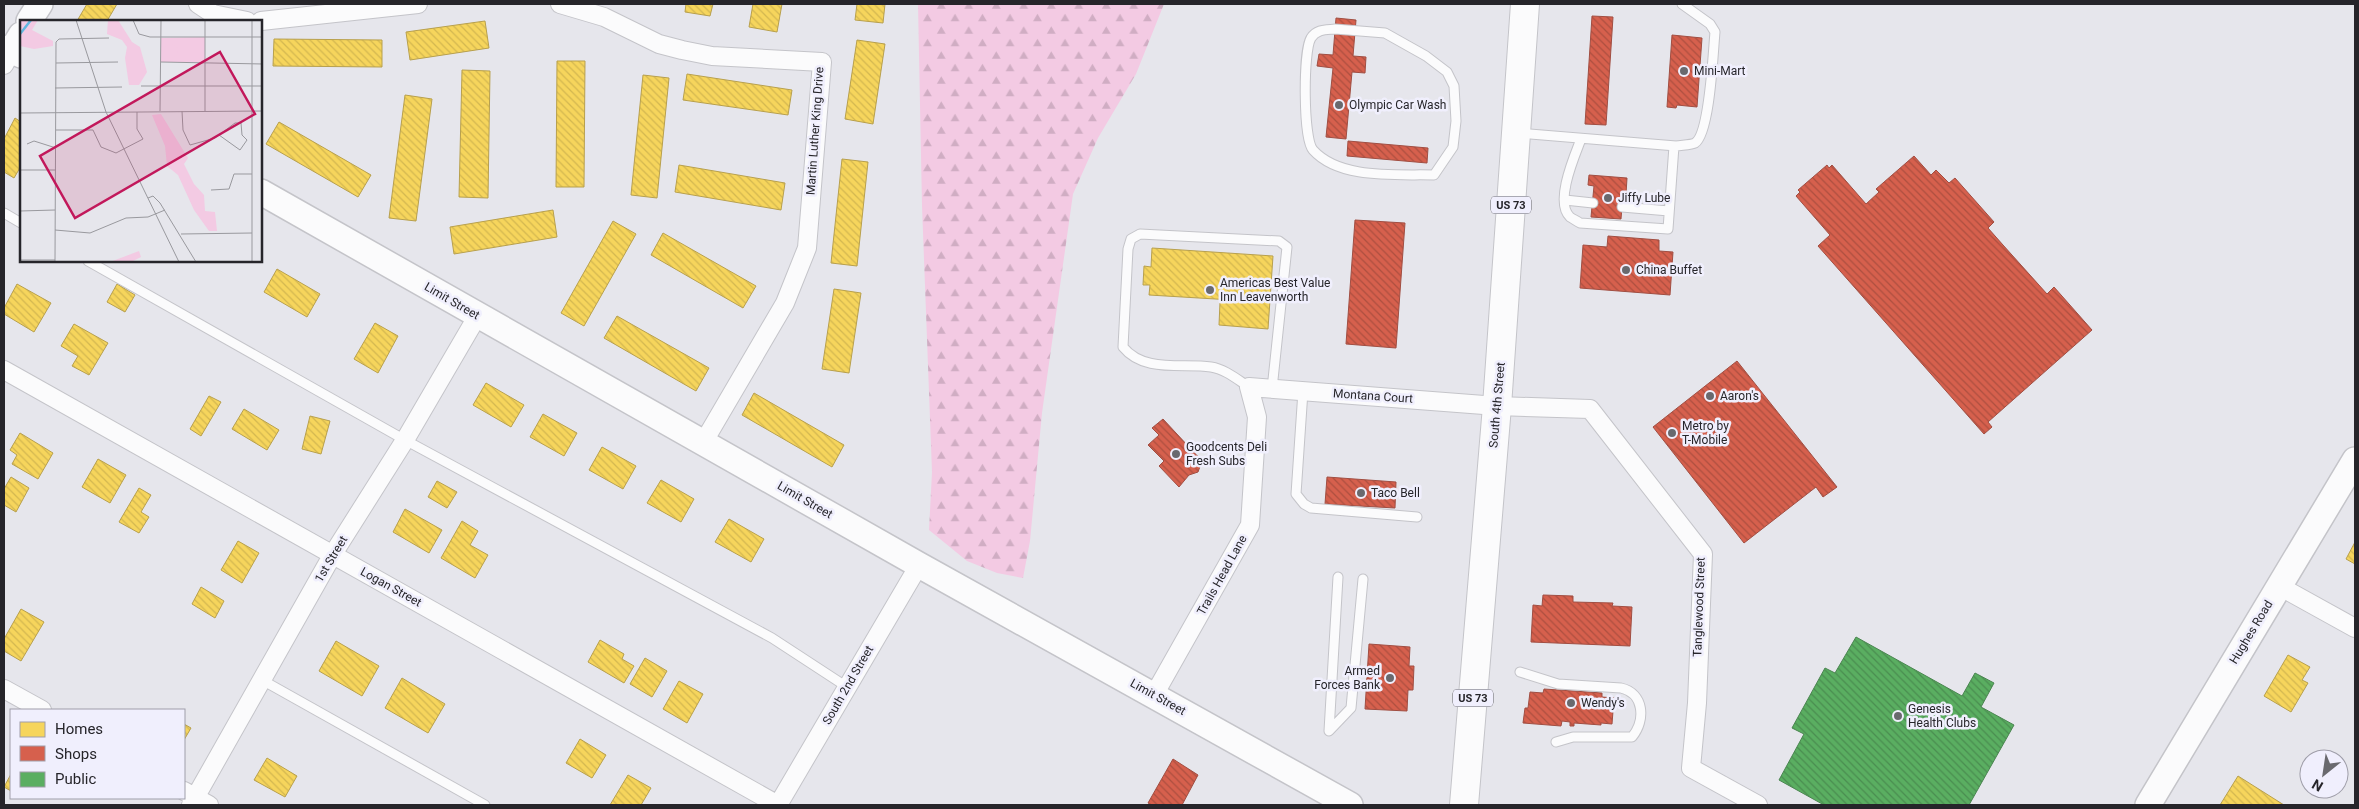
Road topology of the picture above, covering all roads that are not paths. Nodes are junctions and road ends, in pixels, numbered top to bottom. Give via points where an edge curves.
1 (40, 4) edge
2 (198, 4) edge
3 (418, 4) edge
4 (560, 4) edge
5 (1525, 4) edge
6 (1682, 4) edge
7 (30, 20) edge
8 (242, 20) edge
9 (262, 21) edge
10 (1456, 121) joint
11 (1516, 133) junction
12 (1581, 138) junction
13 (1674, 146) junction
14 (262, 193) edge
15 (1565, 200) junction
16 (1592, 203) dead end
17 (1622, 207) dead end
18 (1669, 211) junction
19 (4, 213) edge
20 (20, 222) edge
21 (90, 262) edge
22 (478, 315) junction
23 (4, 370) edge
24 (1249, 387) junction
25 (1272, 389) junction
26 (1303, 391) junction
27 (1497, 406) junction
28 (405, 440) junction
29 (703, 443) junction
30 (2355, 460) edge
31 (1416, 517) dead end
32 (333, 554) junction
33 (919, 565) junction
34 (1338, 577) dead end
35 (1363, 580) dead end
36 (2279, 586) junction
37 (2355, 628) edge
38 (1520, 672) dead end
39 (262, 680) junction
40 (847, 687) junction
41 (4, 689) edge
42 (1154, 695) junction
43 (40, 709) edge
44 (1556, 742) dead end
45 (195, 800) edge
46 (2154, 803) edge
47 (485, 805) edge
48 (778, 805) edge
49 (1350, 805) edge
50 (1464, 805) edge
51 (1758, 805) edge

1 - 7 street
2 - 8 street via 213,14
3 - 9 street
4 - 29 street, Martin Luther King Drive via 682,50 712,56 822,62 807,248 786,303
5 - 11 highway, South 4th Street / US 73
6 - 13 lane via 1710,24 1715,32 1706,122 1695,143
10 - 10 lane via 1454,86 1448,72 1404,42 1385,33 1335,29 1319,31 1311,38 1306,54 1307,136 1312,150 1335,166 1355,172 1434,175 1454,147
11 - 12 lane
11 - 27 highway, South 4th Street / US 73
12 - 13 lane
12 - 15 lane via 1565,184
13 - 18 lane
14 - 22 street, Limit Street
15 - 16 lane
15 - 18 lane via 1566,211 1580,223 1668,229
17 - 18 lane
19 - 20 lane
21 - 28 lane
22 - 28 street, 1st Street
22 - 29 street, Limit Street
23 - 32 street, Logan Street
24 - 25 street, Montana Court
24 - 25 lane via 1213,367 1152,364 1139,360 1123,347 1131,239 1140,234 1279,241 1287,247
24 - 42 street, Trails Head Lane via 1257,417 1250,525
25 - 26 street, Montana Court
26 - 27 street, Montana Court
26 - 31 lane via 1296,494 1299,499 1311,508
27 - 50 highway, South 4th Street / US 73
27 - 51 street, Tanglewood Street via 1590,409 1703,554 1691,768
28 - 32 street, 1st Street
28 - 40 lane via 772,638
29 - 33 street, Limit Street
30 - 36 street, Hughes Road
32 - 39 street, 1st Street
32 - 48 street, Logan Street
33 - 40 street, South 2nd Street
33 - 42 street, Limit Street
34 - 35 lane via 1329,731 1352,708
36 - 37 street
36 - 46 street, Hughes Road
38 - 44 lane via 1558,684 1630,690 1639,699 1639,728 1632,737 1573,737
39 - 45 street, 1st Street
39 - 47 lane
40 - 48 street, South 2nd Street
41 - 43 street
42 - 49 street, Limit Street

